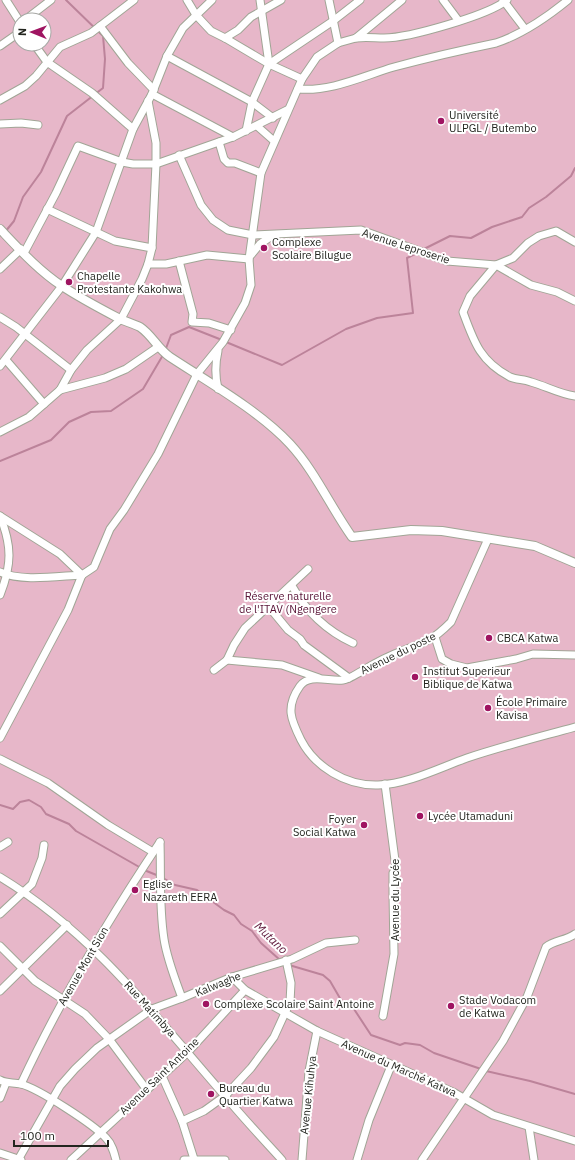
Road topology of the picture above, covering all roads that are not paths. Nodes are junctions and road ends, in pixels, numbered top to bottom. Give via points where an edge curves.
1 (6, 0) edge
2 (51, 0) edge
3 (134, 0) edge
4 (187, 0) edge
5 (212, 0) edge
6 (260, 0) edge
7 (281, 0) edge
8 (329, 0) edge
9 (360, 0) edge
10 (402, 0) edge
11 (443, 0) edge
12 (568, 0) edge
13 (505, 1) edge
14 (262, 11) junction
15 (14, 12) edge
16 (35, 12) edge
17 (196, 15) junction
18 (458, 20) junction
19 (332, 21) junction
20 (96, 29) junction
21 (525, 30) junction
22 (12, 38) edge
23 (225, 38) junction
24 (356, 38) junction
25 (338, 43) junction
26 (0, 46) edge
27 (40, 52) edge
28 (167, 56) junction
29 (47, 62) junction
30 (269, 64) junction
31 (302, 79) junction
32 (298, 89) junction
33 (153, 92) junction
34 (0, 100) edge
35 (148, 101) junction
36 (252, 102) junction
37 (287, 110) junction
38 (273, 118) junction
39 (0, 124) edge
40 (38, 125) dead end
41 (257, 126) junction
42 (133, 130) junction
43 (246, 131) junction
44 (233, 137) junction
45 (274, 141) junction
46 (219, 142) junction
47 (179, 155) junction
48 (122, 162) junction
49 (156, 164) junction
50 (261, 173) junction
51 (47, 209) junction
52 (2, 231) edge
53 (96, 232) junction
54 (253, 235) junction
55 (273, 235) junction
56 (575, 242) edge
57 (152, 248) junction
58 (22, 251) junction
59 (249, 258) junction
60 (179, 261) junction
61 (148, 264) junction
62 (496, 265) junction
63 (0, 269) edge
64 (62, 286) junction
65 (575, 301) edge
66 (0, 317) edge
67 (121, 319) junction
68 (230, 331) junction
69 (26, 335) junction
70 (221, 345) junction
71 (160, 348) junction
72 (6, 360) junction
73 (0, 366) edge
74 (72, 370) junction
75 (197, 374) junction
76 (60, 390) junction
77 (218, 390) junction
78 (575, 396) edge
79 (44, 404) junction
80 (0, 432) edge
81 (0, 516) edge
82 (488, 539) junction
83 (575, 563) edge
84 (308, 569) dead end
85 (0, 572) edge
86 (82, 575) junction
87 (8, 576) junction
88 (292, 586) junction
89 (0, 595) edge
90 (269, 607) junction
91 (435, 637) junction
92 (353, 643) dead end
93 (575, 655) edge
94 (228, 660) junction
95 (214, 670) dead end
96 (320, 678) junction
97 (349, 678) junction
98 (575, 727) edge
99 (0, 738) edge
100 (0, 759) edge
101 (385, 784) junction
102 (8, 842) dead end
103 (44, 845) dead end
104 (0, 847) edge
105 (153, 852) junction
106 (0, 877) edge
107 (24, 891) junction
108 (0, 914) edge
109 (68, 925) junction
110 (575, 934) edge
111 (355, 940) dead end
112 (0, 946) edge
113 (93, 949) junction
114 (286, 960) junction
115 (22, 969) junction
116 (232, 977) junction
117 (245, 990) junction
118 (0, 991) edge
119 (182, 998) junction
120 (63, 1000) junction
121 (152, 1009) junction
122 (284, 1013) junction
123 (382, 1016) dead end
124 (317, 1031) junction
125 (109, 1039) junction
126 (188, 1052) junction
127 (391, 1066) junction
128 (162, 1076) junction
129 (3, 1081) edge
130 (21, 1084) junction
131 (147, 1090) junction
132 (225, 1096) junction
133 (0, 1098) edge
134 (465, 1099) junction
135 (52, 1100) junction
136 (182, 1121) junction
137 (529, 1128) junction
138 (100, 1133) junction
139 (575, 1141) edge
140 (0, 1152) edge
141 (19, 1160) edge
142 (71, 1160) edge
143 (116, 1160) edge
144 (184, 1160) edge
145 (190, 1160) edge
146 (225, 1160) edge
147 (282, 1160) edge
148 (302, 1160) edge
149 (357, 1160) edge
150 (422, 1160) edge
151 (534, 1160) edge

1 - 15 street
2 - 16 street
3 - 20 street
4 - 17 street
5 - 17 street
6 - 14 street
7 - 14 street
8 - 19 street
9 - 19 street
10 - 24 street
11 - 18 street
12 - 21 street via 540,23
13 - 18 street via 486,12
13 - 21 street
14 - 23 street
14 - 30 street
17 - 23 street via 211,31
17 - 28 street via 183,28
18 - 24 street via 413,34
19 - 25 street
19 - 30 street
20 - 29 street via 60,48
20 - 33 street
21 - 32 street via 496,44 395,67 333,86
22 - 26 street
23 - 30 street
24 - 25 street
25 - 31 street via 317,57
27 - 29 street
28 - 33 street
28 - 36 street
29 - 34 street via 25,86
29 - 42 street via 94,96
30 - 31 street
30 - 36 street
31 - 32 street
32 - 37 street
33 - 35 street
33 - 44 street
35 - 42 street
35 - 49 street via 156,143
36 - 38 street
36 - 43 street
37 - 38 street
37 - 45 street
38 - 41 street
39 - 40 street
41 - 43 street
41 - 45 street
42 - 48 street
43 - 44 street
44 - 46 street
45 - 50 street
46 - 47 street
46 - 50 street via 224,159 228,163 235,163
47 - 49 street
47 - 54 street, Avenue Leproserie via 195,195 213,220 228,230
48 - 49 street
48 - 51 street via 78,146
48 - 53 street
49 - 57 street
50 - 54 street
51 - 53 street
51 - 58 street
52 - 58 street
53 - 57 street via 115,241
53 - 64 street
54 - 55 street, Avenue Leproserie
54 - 59 street
55 - 59 street via 254,249
55 - 62 street, Avenue Leproserie via 361,230 447,261
56 - 62 street via 556,231 539,236 513,258
57 - 61 street
58 - 63 street
58 - 64 street
59 - 60 street via 207,255
59 - 68 street via 249,294
60 - 61 street
60 - 68 street via 193,314 192,322 209,323
61 - 67 street
62 - 65 street, Avenue Leproserie via 531,285 557,292
62 - 78 street via 470,296 462,312 482,354 489,363 510,377
64 - 67 street
64 - 69 street
66 - 69 street
67 - 71 street via 148,333
67 - 74 street via 87,350
68 - 70 street
69 - 72 street
69 - 74 street
70 - 75 street
70 - 77 street via 215,363
71 - 75 street via 169,357
71 - 76 street via 105,378
72 - 73 street
72 - 79 street
74 - 76 street
75 - 77 street
75 - 86 street via 158,454 110,530 94,567
76 - 79 street
77 - 82 street via 245,407 290,444 321,485 334,511 352,537 411,530 442,531
79 - 80 street via 29,417
81 - 86 street via 60,554
81 - 87 street via 8,537
82 - 83 street via 535,546
82 - 91 street, Avenue du poste via 451,622
84 - 88 street
85 - 87 street
86 - 87 street via 21,579
86 - 99 street via 68,610
87 - 89 street
88 - 90 street
88 - 92 street via 315,616 339,636
90 - 94 street via 245,628
90 - 97 street via 304,645
91 - 93 street via 442,659 467,668 516,660 533,654
91 - 97 street, Avenue du poste via 380,660
94 - 95 street
94 - 96 street via 282,665
96 - 97 street, Avenue du poste
96 - 101 street, Avenue du poste via 300,685 290,708 291,719 307,750 317,762 342,778 377,785
98 - 101 street, Avenue du poste via 504,747 404,781
100 - 105 street via 48,783
101 - 123 street, Avenue du Lycée via 396,868 393,873 394,954
102 - 104 street
103 - 107 street via 32,884
105 - 113 street, Avenue Mont Sion
105 - 119 street, Avenue Mont Sion via 160,842 164,941
106 - 107 street, Rue Matimbya
107 - 108 street
107 - 109 street, Rue Matimbya
109 - 113 street, Rue Matimbya
109 - 115 street
110 - 134 street via 561,941 552,942 546,947 524,1002 503,1041
111 - 114 street, Kalwaghe via 326,943
112 - 115 street
113 - 120 street, Avenue Mont Sion
113 - 121 street, Rue Matimbya
114 - 116 street, Kalwaghe
114 - 122 street via 291,983 290,1002
115 - 118 street
115 - 120 street
116 - 117 street, Avenue du Marché Katwa
116 - 119 street, Kalwaghe
117 - 122 street, Avenue du Marché Katwa
117 - 126 street, Avenue Saint Antoine
119 - 121 street, Kalwaghe
120 - 125 street via 85,1014
120 - 130 street, Avenue Mont Sion
121 - 125 street, Kalwaghe
121 - 126 street, Rue Matimbya
122 - 124 street, Avenue du Marché Katwa
122 - 132 street via 274,1037 251,1068
124 - 127 street, Avenue du Marché Katwa
124 - 148 street, Avenue Kihuhya via 309,1071
125 - 131 street
125 - 135 street, Kalwaghe via 74,1069
126 - 128 street, Avenue Saint Antoine
126 - 132 street, Rue Matimbya
127 - 134 street, Avenue du Marché Katwa
127 - 149 street via 369,1120
128 - 131 street, Avenue Saint Antoine
128 - 136 street
129 - 130 street
129 - 133 street
130 - 135 street
131 - 138 street, Avenue Saint Antoine
132 - 136 street via 199,1114
132 - 147 street, Rue Matimbya
134 - 137 street, Avenue du Marché Katwa via 493,1115
134 - 150 street
135 - 138 street
135 - 141 street, Kalwaghe
136 - 145 street
137 - 139 street, Avenue du Marché Katwa
137 - 151 street
138 - 142 street, Avenue Saint Antoine
138 - 143 street via 110,1143
140 - 141 street
144 - 145 street
145 - 146 street

